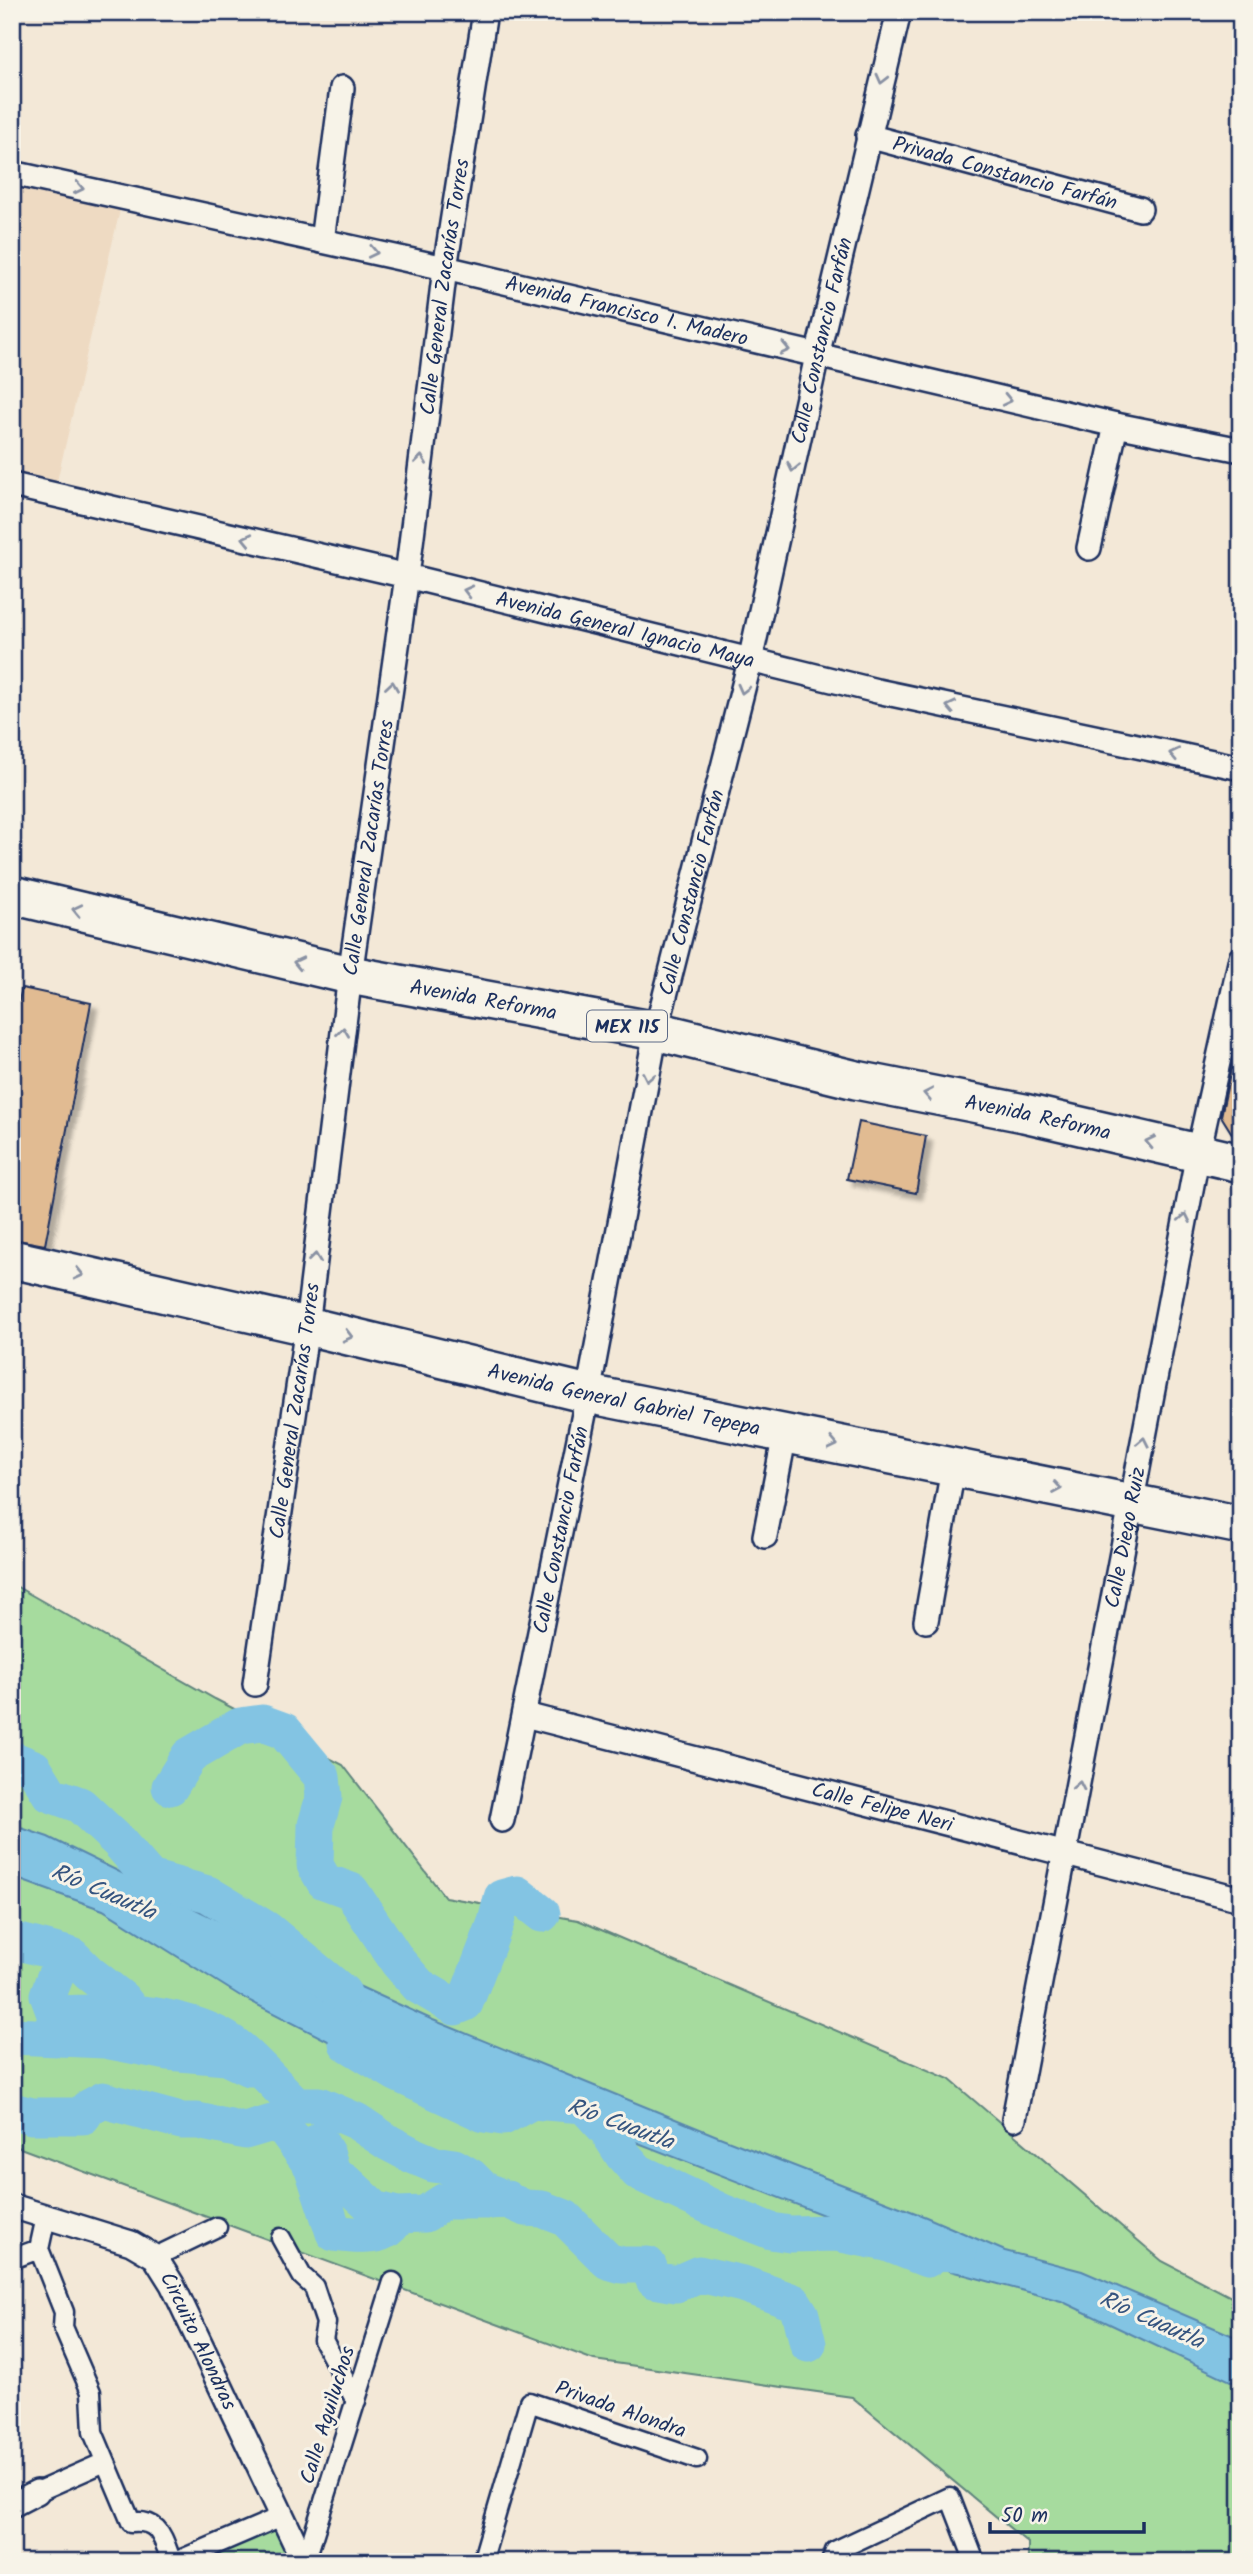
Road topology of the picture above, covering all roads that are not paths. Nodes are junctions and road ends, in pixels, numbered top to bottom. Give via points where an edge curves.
1 (485, 12) edge
2 (899, 12) edge
3 (342, 88) dead end
4 (868, 136) junction
5 (12, 173) edge
6 (1140, 209) dead end
7 (322, 241) junction
8 (444, 268) junction
9 (817, 356) junction
10 (1116, 425) junction
11 (1241, 450) edge
12 (12, 485) edge
13 (1089, 548) dead end
14 (407, 576) junction
15 (750, 661) junction
16 (1241, 768) edge
17 (12, 895) edge
18 (1241, 958) edge
19 (350, 975) junction
20 (656, 1031) junction
21 (1198, 1153) junction
22 (1241, 1163) edge
23 (12, 1259) edge
24 (307, 1326) junction
25 (588, 1394) junction
26 (785, 1434) junction
27 (953, 1469) junction
28 (1132, 1502) junction
29 (1241, 1525) edge
30 (765, 1536) dead end
31 (926, 1621) dead end
32 (255, 1684) dead end
33 (525, 1715) junction
34 (502, 1820) dead end
35 (1066, 1853) junction
36 (1241, 1899) edge
37 (1014, 2119) dead end
38 (12, 2206) edge
39 (46, 2217) junction
40 (216, 2227) dead end
41 (281, 2238) dead end
42 (39, 2249) junction
43 (155, 2257) junction
44 (12, 2259) edge
45 (393, 2282) dead end
46 (355, 2401) junction
47 (697, 2459) dead end
48 (105, 2462) junction
49 (37, 2492) joint
50 (12, 2505) edge
51 (282, 2516) junction
52 (833, 2556) edge
53 (174, 2562) edge
54 (304, 2562) edge
55 (482, 2562) edge
56 (975, 2562) edge

1 - 8 street, Calle General Zacarías Torres
2 -> 4 street, Calle Constancio Farfán
3 - 7 street
4 - 6 street, Privada Constancio Farfán
4 - 9 street, Calle Constancio Farfán
5 -> 7 street, Avenida Francisco I. Madero
7 -> 8 street, Avenida Francisco I. Madero
8 -> 9 street, Avenida Francisco I. Madero
14 -> 8 street, Calle General Zacarías Torres
9 -> 10 street, Avenida Francisco I. Madero
9 -> 15 street, Calle Constancio Farfán
10 - 11 street, Avenida Francisco I. Madero
10 - 13 street
14 -> 12 street, Avenida General Ignacio Maya
15 -> 14 street, Avenida General Ignacio Maya
19 -> 14 street, Calle General Zacarías Torres
16 -> 15 street, Avenida General Ignacio Maya
15 -> 20 street, Calle Constancio Farfán
19 -> 17 main road, Avenida Reforma / MEX 115
18 - 21 street, Calle Diego Ruiz
19 - 20 main road, Avenida Reforma / MEX 115
24 -> 19 street, Calle General Zacarías Torres
21 -> 20 main road, Avenida Reforma / MEX 115 via 856,1080
20 -> 25 street, Calle Constancio Farfán
21 - 22 main road, Avenida Reforma / MEX 115
28 -> 21 street, Calle Diego Ruiz
23 -> 24 main road, Avenida General Gabriel Tepepa
24 -> 25 main road, Avenida General Gabriel Tepepa
24 - 32 street, Calle General Zacarías Torres
25 - 26 main road, Avenida General Gabriel Tepepa
25 - 33 street, Calle Constancio Farfán
26 -> 27 main road, Avenida General Gabriel Tepepa
26 - 30 street
27 -> 28 main road, Avenida General Gabriel Tepepa
27 - 31 street
28 - 29 main road, Avenida General Gabriel Tepepa
35 -> 28 street, Calle Diego Ruiz
33 - 34 street, Calle Constancio Farfán
33 - 35 street, Calle Felipe Neri
35 - 36 street, Calle Felipe Neri
35 - 37 street, Calle Diego Ruiz
38 - 39 street, Circuito Alondras
39 - 42 street
39 - 43 street, Circuito Alondras via 131,2243
40 - 43 street
41 - 46 street via 302,2276 314,2287 326,2323 323,2340
42 - 44 street
42 - 48 street via 64,2312 63,2326 91,2392 93,2432
43 - 51 street, Circuito Alondras
45 - 46 street, Calle Aguiluchos
46 - 54 street, Calle Aguiluchos
47 - 55 street, Privada Alondra via 529,2402
48 - 49 street
48 - 53 street via 131,2522 145,2521 158,2529
49 - 50 street
51 - 53 street
51 - 54 street, Circuito Alondras
52 - 56 street via 950,2497

